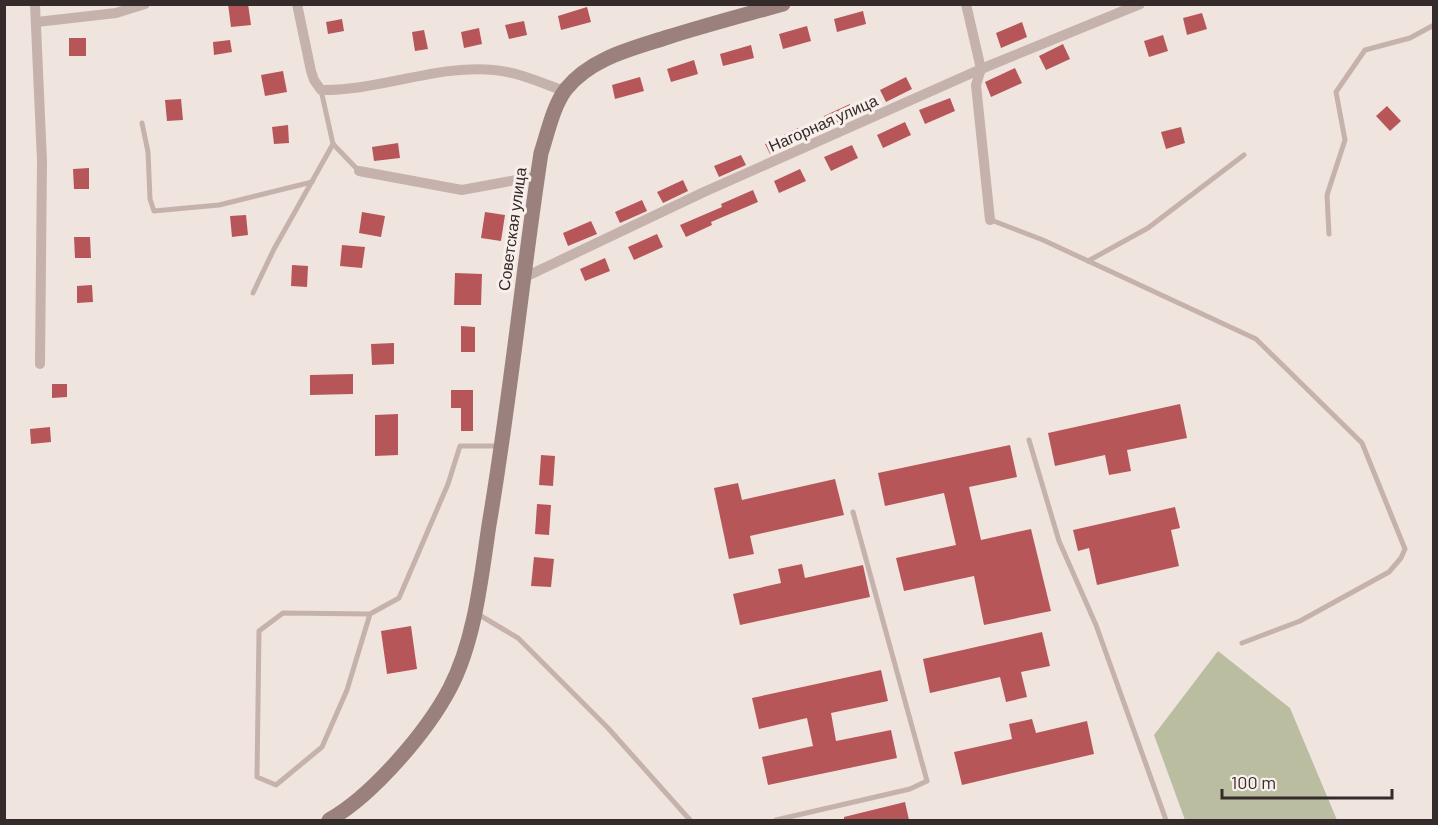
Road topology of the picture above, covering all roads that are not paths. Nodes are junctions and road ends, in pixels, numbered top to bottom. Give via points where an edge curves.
1 (35, 4) edge
2 (145, 4) edge
3 (297, 4) edge
4 (783, 4) edge
5 (966, 4) edge
6 (1140, 4) edge
7 (37, 22) junction
8 (1434, 25) edge
9 (981, 69) junction
10 (321, 90) junction
11 (564, 91) junction
12 (142, 123) dead end
13 (333, 144) junction
14 (1244, 155) dead end
15 (359, 171) joint
16 (538, 176) junction
17 (312, 182) junction
18 (990, 220) joint
19 (1329, 234) dead end
20 (1089, 261) junction
21 (523, 278) junction
22 (254, 292) dead end
23 (40, 364) dead end
24 (1029, 440) dead end
25 (502, 446) junction
26 (853, 512) dead end
27 (475, 612) junction
28 (370, 614) junction
29 (1242, 643) dead end
30 (329, 820) edge
31 (690, 820) edge
32 (776, 820) edge
33 (1167, 820) edge

1 - 7 street
2 - 7 street via 116,13
3 - 10 street via 311,71
4 - 11 street, Советская улица via 613,55 580,73
5 - 9 street
6 - 9 street, Нагорная улица
7 - 23 street via 42,161
8 - 19 lane via 1410,38 1365,50 1336,92 1345,140 1327,195
9 - 18 street via 976,85
9 - 21 street, Нагорная улица via 704,192
10 - 11 street via 346,90 462,70 495,70
10 - 13 lane
11 - 16 street, Советская улица via 552,118
12 - 17 lane via 154,211 219,205
13 - 15 lane
13 - 17 lane
14 - 20 lane via 1148,228
15 - 16 street via 462,190
16 - 21 street, Советская улица
17 - 22 lane
18 - 20 lane
20 - 29 lane via 1256,339 1362,443 1405,549 1389,572 1300,621
21 - 25 street, Советская улица
24 - 33 lane via 1059,541 1096,625
25 - 27 street, Советская улица
25 - 28 lane via 460,446 448,484 399,598
26 - 32 lane via 927,781 910,789
27 - 30 street, Советская улица via 451,687 429,722 370,789
27 - 31 lane via 518,638 609,728
28 - 28 lane via 283,613 259,631 257,777 276,785 322,747 347,690

